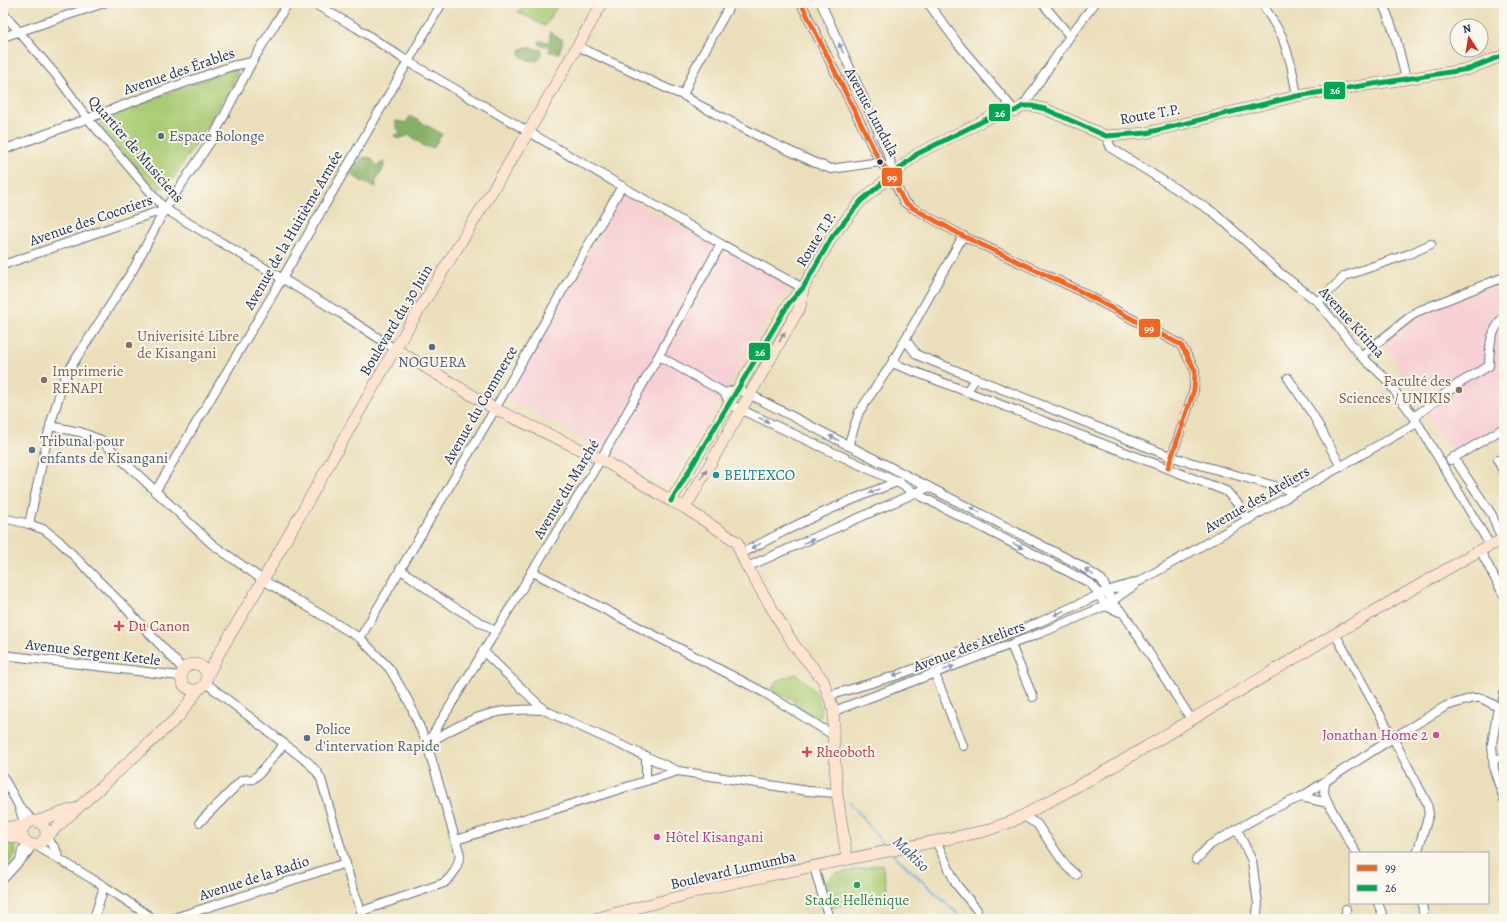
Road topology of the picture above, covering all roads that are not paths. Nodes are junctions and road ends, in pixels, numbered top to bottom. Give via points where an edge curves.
1 (104, 3) edge
2 (288, 3) edge
3 (313, 3) edge
4 (442, 3) edge
5 (602, 3) edge
6 (731, 3) edge
7 (801, 3) edge
8 (821, 3) edge
9 (928, 3) edge
10 (1042, 3) edge
11 (1095, 3) edge
12 (1262, 3) edge
13 (1382, 3) edge
14 (3, 13) edge
15 (19, 32) junction
16 (1070, 36) junction
17 (3, 37) edge
18 (577, 46) junction
19 (1504, 55) edge
20 (407, 61) junction
21 (252, 62) junction
22 (1406, 79) junction
23 (683, 95) junction
24 (1297, 96) junction
25 (1018, 109) junction
26 (88, 119) junction
27 (529, 132) junction
28 (1106, 136) junction
29 (3, 150) edge
30 (880, 162) junction
31 (891, 175) junction
32 (622, 186) junction
33 (166, 209) junction
34 (963, 236) junction
35 (721, 244) junction
36 (1431, 244) dead end
37 (3, 265) edge
38 (1504, 277) edge
39 (282, 279) junction
40 (803, 288) junction
41 (1318, 302) junction
42 (1504, 316) edge
43 (905, 339) junction
44 (395, 349) junction
45 (659, 356) junction
46 (1361, 356) junction
47 (892, 363) junction
48 (976, 378) junction
49 (1288, 378) dead end
50 (737, 389) junction
51 (967, 391) junction
52 (725, 392) junction
53 (750, 394) junction
54 (729, 404) junction
55 (495, 409) junction
56 (741, 410) junction
57 (1416, 420) junction
58 (50, 426) junction
59 (1504, 428) edge
60 (848, 446) junction
61 (1172, 457) junction
62 (1453, 457) junction
63 (601, 459) junction
64 (1498, 460) dead end
65 (1443, 464) junction
66 (1341, 466) junction
67 (1168, 468) junction
68 (1504, 474) edge
69 (910, 477) junction
70 (897, 482) junction
71 (929, 487) junction
72 (155, 492) junction
73 (1296, 492) junction
74 (915, 493) junction
75 (670, 501) junction
76 (685, 508) junction
77 (3, 518) edge
78 (1248, 520) junction
79 (29, 524) junction
80 (1504, 528) edge
81 (1503, 539) edge
82 (1485, 548) junction
83 (740, 554) junction
84 (747, 567) junction
85 (400, 569) junction
86 (531, 571) junction
87 (263, 580) junction
88 (1140, 581) junction
89 (1107, 591) junction
90 (1099, 595) junction
91 (1504, 596) edge
92 (1108, 604) junction
93 (495, 631) junction
94 (1335, 634) junction
95 (360, 638) junction
96 (1011, 645) junction
97 (483, 651) junction
98 (3, 655) edge
99 (218, 655) junction
100 (196, 663) junction
101 (935, 674) junction
102 (182, 677) junction
103 (204, 683) junction
104 (1504, 693) edge
105 (828, 696) junction
106 (1033, 697) dead end
107 (1498, 707) junction
108 (544, 710) junction
109 (834, 711) junction
110 (180, 716) junction
111 (1191, 719) junction
112 (833, 735) junction
113 (1393, 738) junction
114 (284, 744) junction
115 (427, 744) junction
116 (963, 746) dead end
117 (646, 756) junction
118 (1504, 758) edge
119 (1493, 759) junction
120 (678, 771) junction
121 (3, 777) edge
122 (646, 781) junction
123 (1325, 782) junction
124 (837, 793) junction
125 (1301, 797) junction
126 (1504, 799) edge
127 (1328, 803) junction
128 (80, 807) junction
129 (1023, 816) junction
130 (200, 822) dead end
131 (30, 824) junction
132 (3, 829) edge
133 (1237, 829) junction
134 (3, 835) edge
135 (46, 838) junction
136 (456, 840) junction
137 (936, 840) junction
138 (30, 843) junction
139 (1355, 852) edge
140 (1417, 852) edge
141 (847, 859) junction
142 (59, 860) junction
143 (1196, 860) dead end
144 (346, 863) junction
145 (814, 867) junction
146 (1076, 875) dead end
147 (3, 880) edge
148 (104, 886) junction
149 (1378, 904) edge
150 (1422, 904) edge
151 (1346, 909) dead end
152 (977, 910) dead end
153 (633, 914) edge
154 (363, 915) edge
155 (94, 919) edge
156 (154, 919) edge
157 (171, 919) edge
158 (594, 919) edge
159 (829, 919) edge
160 (1258, 919) edge
161 (1346, 919) edge
162 (1384, 919) edge
163 (1424, 919) edge

1 - 15 street
2 - 21 street
3 - 20 street
4 - 20 street, Avenue de la Huitième Armée
5 - 18 street, Boulevard du 30 Juin
6 - 23 street
7 - 30 street, Avenue Lundula
31 -> 8 street, Avenue Lundula via 890,158
9 - 25 street via 959,45
10 - 16 street
11 - 16 street
12 - 24 street via 1282,36
13 - 22 street via 1399,49
14 - 15 street, Quartier de Musiciens
15 - 17 street
15 - 26 street, Quartier de Musiciens via 56,75
16 - 25 street
18 - 23 street
18 - 27 street, Boulevard du 30 Juin
19 - 22 street, Route T.P. via 1469,69
20 - 27 street
20 - 39 street, Avenue de la Huitième Armée
21 - 26 street, Avenue des Érables via 221,70
21 - 33 street via 211,141
22 - 24 street, Route T.P.
23 - 30 street via 764,139 831,169
24 - 28 street, Route T.P. via 1146,133
25 - 28 street, Route T.P. via 1032,106 1045,109
25 - 31 street, Route T.P. via 1001,112 958,132 916,154
26 - 29 street, Avenue des Érables
26 - 33 street, Quartier de Musiciens
27 - 32 street
27 - 44 street, Boulevard du 30 Juin
28 - 41 street, Avenue Kitima via 1111,148 1216,214 1280,273
30 - 31 street, Avenue Lundula
31 - 34 street via 904,202
31 - 40 street, Route T.P. via 861,201 832,237
32 - 35 street
32 - 55 street, Avenue du Commerce
33 - 37 street, Avenue des Cocotiers
33 - 39 street, Quartier de Musiciens
33 - 58 street via 134,268 72,364
34 - 43 street
34 - 61 street via 1074,288 1181,345 1195,370 1194,390
35 - 40 street
35 - 45 street, Avenue du Marché
36 - 41 street via 1345,276
38 - 46 street via 1416,312
39 - 44 street, Quartier de Musiciens
39 - 72 street, Avenue de la Huitième Armée
40 - 50 street, Route T.P. via 790,303
53 -> 40 street, Route T.P. via 800,307
41 - 46 street, Avenue Kitima
42 - 57 street, Avenue des Ateliers via 1490,341 1489,366 1458,384
43 - 47 street
43 - 48 street via 917,355
44 - 55 street
44 - 87 street, Boulevard du 30 Juin
45 - 52 street
45 - 63 street, Avenue du Marché
46 - 57 street, Avenue Kitima via 1385,378
47 - 51 street
47 - 60 street via 859,412
48 - 51 street
48 - 61 street
49 - 66 street via 1313,415
50 - 52 street
50 - 53 street
50 - 54 street, Route T.P.
51 - 67 street
52 - 54 street
53 - 56 street, Route T.P.
60 -> 53 street
54 - 56 street
54 - 75 street, Route T.P.
55 - 63 street
55 - 85 street, Avenue du Commerce
56 -> 70 street
76 -> 56 street, Route T.P.
57 - 65 street, Avenue Kitima
57 - 66 street, Avenue des Ateliers
58 - 72 street via 80,432 100,440
58 - 79 street
59 - 62 street
60 - 69 street
61 - 67 street
61 - 73 street
62 - 65 street
62 - 81 street via 1492,515
63 - 75 street
63 - 86 street, Avenue du Marché
64 - 68 street
65 - 82 street, Avenue Kitima
66 - 73 street, Avenue des Ateliers
67 - 78 street via 1226,491
69 - 70 street
69 - 71 street
70 - 74 street
70 -> 83 street via 790,527
71 - 74 street
89 -> 71 street via 1102,580 1078,564
72 - 87 street via 212,544
73 - 78 street, Avenue des Ateliers
84 -> 74 street
74 -> 90 street via 1090,583
75 - 76 street
76 - 83 street via 737,542
77 - 79 street
78 - 88 street, Avenue des Ateliers
79 - 102 street via 46,530 59,541 120,602
80 - 81 street
81 - 82 street, Boulevard Lumumba
82 - 91 street, Avenue Kitima
82 - 94 street, Boulevard Lumumba
83 - 84 street
84 - 105 street via 794,646 823,680
85 - 93 street via 444,602
85 - 95 street, Avenue du Commerce
86 - 93 street, Avenue du Marché
86 - 112 street via 765,693
87 - 95 street
87 - 99 street, Boulevard du 30 Juin
88 - 89 street, Avenue des Ateliers
88 - 92 street, Avenue des Ateliers
89 - 90 street, Avenue des Ateliers
89 - 92 street
90 - 92 street
90 -> 105 street, Avenue des Ateliers via 1040,622 958,653 898,675
92 - 96 street, Avenue des Ateliers
92 - 111 street via 1124,614
93 - 97 street, Avenue du Marché
94 - 111 street, Boulevard Lumumba
94 - 113 street
95 - 115 street via 390,669 399,683
101 -> 96 street, Avenue des Ateliers
96 - 106 street
97 - 108 street
97 - 115 street, Avenue du Marché
98 - 102 street, Avenue Sergent Ketele
99 - 100 street
99 - 103 street, Boulevard du 30 Juin
100 - 102 street via 191,663
100 - 103 street via 204,668
101 - 109 street, Avenue des Ateliers
101 - 116 street
102 - 103 street via 190,690
102 - 110 street via 183,698
103 - 110 street, Boulevard du 30 Juin
103 - 114 street
104 - 107 street via 1502,704
105 - 109 street
107 - 113 street via 1481,698 1461,700 1446,706
107 - 119 street via 1492,744
108 - 115 street via 501,711 478,717 455,726
108 - 117 street
109 - 112 street
110 - 128 street
111 - 129 street, Boulevard Lumumba via 1109,769
112 - 124 street
113 - 123 street
113 - 140 street via 1428,808 1429,814
114 - 130 street via 259,774 253,779 242,780
114 - 144 street via 309,763 322,779
115 - 136 street
117 - 120 street
117 - 122 street
118 - 119 street
119 - 126 street
120 - 122 street
120 - 124 street
121 - 131 street
122 - 136 street
123 - 125 street
123 - 127 street via 1324,793
124 - 141 street
125 - 127 street
125 - 133 street via 1270,810
127 - 139 street
128 - 131 street
128 - 135 street
129 - 137 street, Boulevard Lumumba via 985,831
129 - 146 street via 1037,824 1066,866
131 - 132 street
131 - 135 street via 44,825
131 - 138 street via 22,835
133 - 143 street via 1210,845
133 - 160 street via 1252,862
134 - 138 street
135 - 138 street via 43,842
135 - 142 street via 58,852
136 - 154 street via 460,855 452,877 444,883
137 - 141 street, Boulevard Lumumba
137 - 152 street via 956,884
138 - 142 street
138 - 147 street
141 - 145 street, Boulevard Lumumba
142 - 148 street
144 - 154 street
144 - 157 street, Avenue de la Radio
145 - 153 street, Boulevard Lumumba via 723,886
145 - 159 street
148 - 155 street
148 - 156 street
149 - 162 street
150 - 163 street
151 - 161 street
153 - 158 street, Boulevard Lumumba

